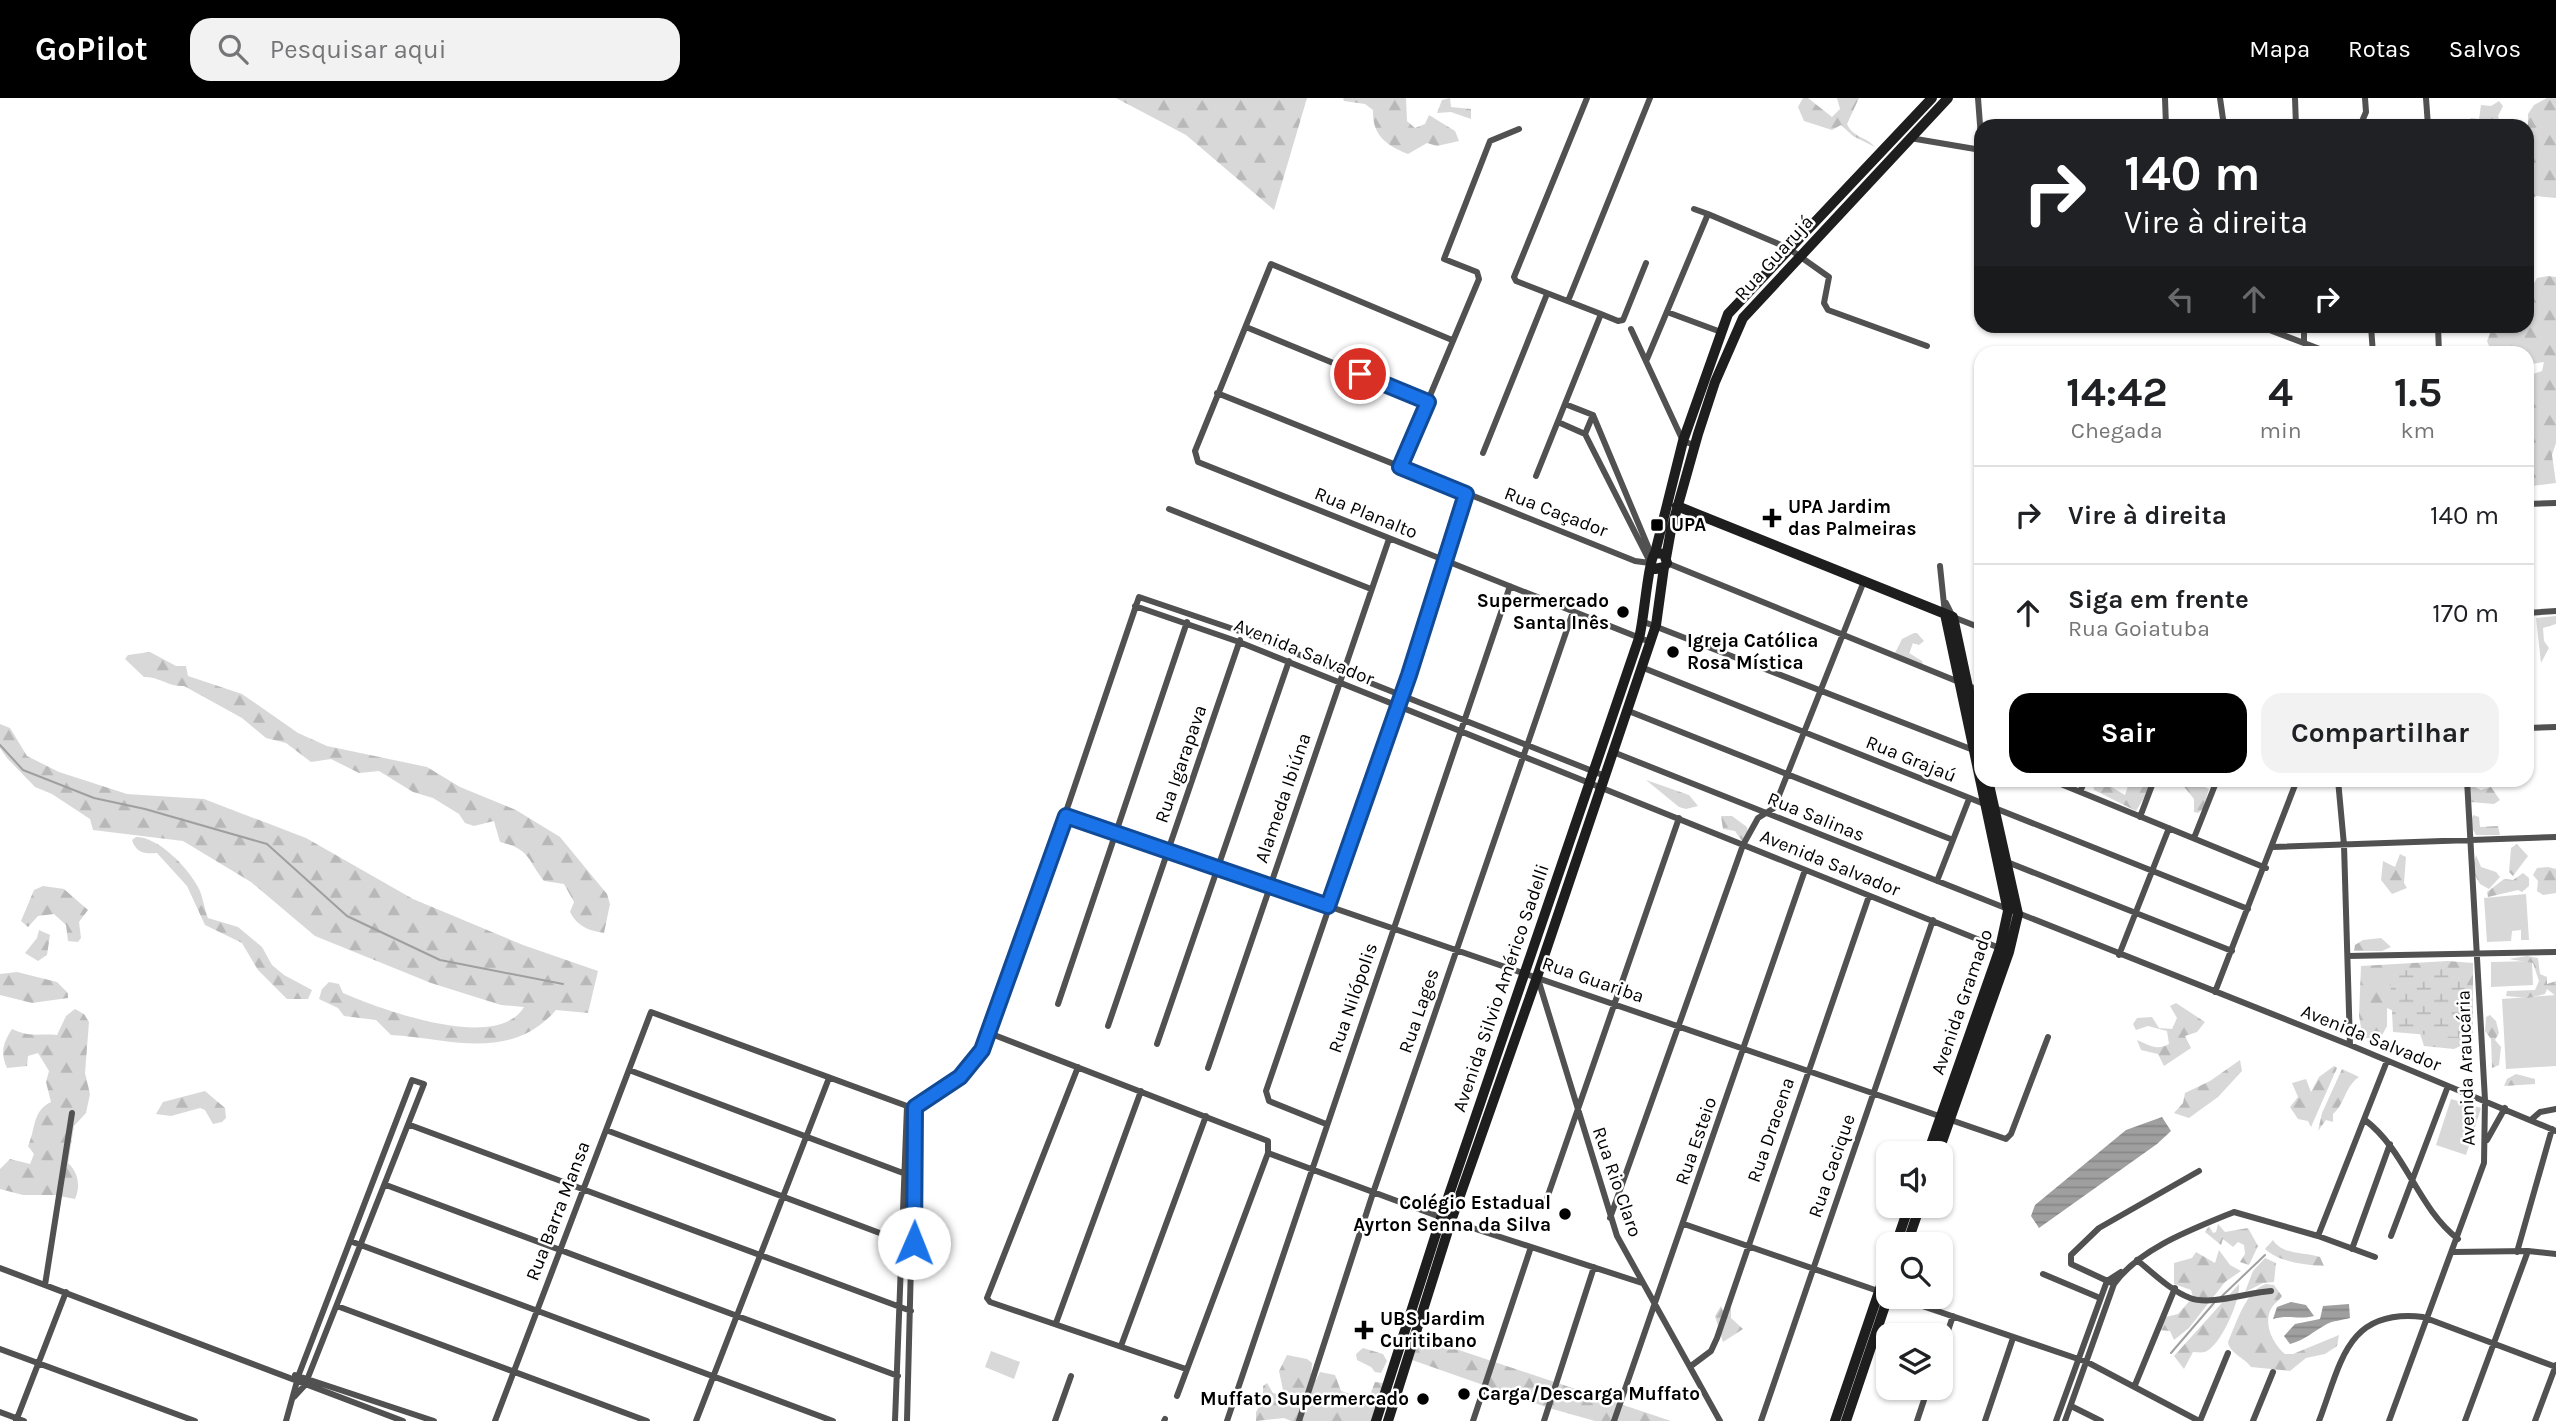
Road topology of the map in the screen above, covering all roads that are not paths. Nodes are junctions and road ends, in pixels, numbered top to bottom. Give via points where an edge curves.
1 (1587, 98) edge
2 (1650, 98) edge
3 (1932, 98) edge
4 (1947, 98) edge
5 (1978, 98) edge
6 (2165, 98) edge
7 (2220, 98) edge
8 (2295, 98) edge
9 (2365, 98) edge
10 (2426, 98) edge
11 (1980, 119) edge
12 (2166, 119) edge
13 (2223, 119) edge
14 (2296, 119) edge
15 (2363, 119) edge
16 (2428, 119) edge
17 (1519, 129) dead end
18 (1908, 138) junction
19 (1974, 149) edge
20 (1694, 209) dead end
21 (1708, 214) junction
22 (1788, 248) junction
23 (1798, 256) junction
24 (1646, 263) dead end
25 (1547, 293) junction
26 (1568, 301) junction
27 (1667, 312) junction
28 (1601, 314) junction
29 (1246, 327) junction
30 (1631, 329) dead end
31 (1721, 332) junction
32 (2279, 333) edge
33 (2304, 333) edge
34 (1452, 340) junction
35 (2304, 342) junction
36 (1927, 346) dead end
37 (2314, 346) edge
38 (1647, 359) junction
39 (1217, 393) junction
40 (1428, 402) junction
41 (1565, 404) junction
42 (1593, 415) junction
43 (1558, 422) junction
44 (1585, 434) junction
45 (1683, 441) junction
46 (1694, 445) junction
47 (1483, 453) dead end
48 (1400, 467) junction
49 (1536, 475) dead end
50 (1466, 494) junction
51 (2556, 503) edge
52 (2534, 504) edge
53 (1677, 506) junction
54 (1169, 509) dead end
55 (1389, 539) junction
56 (1652, 560) junction
57 (1446, 562) junction
58 (1666, 563) junction
59 (1940, 566) dead end
60 (1864, 581) junction
61 (1510, 586) junction
62 (1371, 589) junction
63 (1135, 606) junction
64 (2556, 611) edge
65 (1573, 612) junction
66 (1190, 613) junction
67 (2534, 613) edge
68 (1949, 615) junction
69 (1644, 622) junction
70 (1186, 623) junction
71 (1656, 625) junction
72 (1974, 625) edge
73 (1242, 632) junction
74 (1843, 636) junction
75 (1645, 640) junction
76 (1239, 642) junction
77 (1292, 653) junction
78 (1288, 663) junction
79 (1641, 667) junction
80 (1343, 675) junction
81 (1963, 684) junction
82 (1340, 685) junction
83 (1974, 688) edge
84 (1821, 691) junction
85 (1401, 698) junction
86 (1397, 708) junction
87 (1626, 710) junction
88 (1463, 721) junction
89 (2556, 727) edge
90 (2534, 728) edge
91 (1974, 729) edge
92 (1460, 731) junction
93 (1804, 732) junction
94 (1526, 745) junction
95 (1974, 748) edge
96 (1613, 752) junction
97 (1522, 756) junction
98 (1787, 772) junction
99 (1592, 777) junction
100 (1603, 781) junction
101 (1985, 787) edge
102 (1988, 787) edge
103 (2068, 787) edge
104 (2082, 787) edge
105 (2151, 787) edge
106 (2214, 787) edge
107 (2294, 787) edge
108 (2339, 787) edge
109 (2467, 787) edge
110 (2080, 792) junction
111 (1969, 799) junction
112 (1989, 807) junction
113 (1765, 813) junction
114 (1066, 816) junction
115 (2140, 817) junction
116 (1679, 818) junction
117 (2169, 828) junction
118 (1116, 833) junction
119 (2556, 837) edge
120 (2194, 838) junction
121 (2470, 839) junction
122 (1953, 840) junction
123 (1743, 845) junction
124 (2344, 845) junction
125 (2273, 847) junction
126 (1168, 850) junction
127 (2007, 862) junction
128 (1218, 868) junction
129 (2266, 868) junction
130 (1805, 870) junction
131 (2152, 871) junction
132 (1937, 881) junction
133 (1269, 886) junction
134 (1869, 896) junction
135 (1328, 906) junction
136 (2248, 909) junction
137 (2013, 913) junction
138 (2136, 913) junction
139 (1933, 920) junction
140 (1394, 928) junction
141 (1457, 950) junction
142 (2004, 950) junction
143 (2232, 951) junction
144 (2556, 951) edge
145 (2476, 954) junction
146 (2119, 955) junction
147 (2348, 956) junction
148 (1524, 973) junction
149 (1537, 977) junction
150 (2215, 992) junction
151 (1058, 1004) dead end
152 (1616, 1005) junction
153 (1108, 1026) dead end
154 (1680, 1027) junction
155 (989, 1033) junction
156 (2048, 1037) dead end
157 (1157, 1044) dead end
158 (2350, 1045) junction
159 (1745, 1050) junction
160 (2386, 1061) junction
161 (1078, 1067) junction
162 (1208, 1068) dead end
163 (629, 1070) junction
164 (1808, 1071) junction
165 (829, 1078) junction
166 (2448, 1086) junction
167 (1141, 1091) junction
168 (1873, 1094) junction
169 (2486, 1100) junction
170 (907, 1106) junction
171 (915, 1107) junction
172 (2505, 1108) junction
173 (2556, 1109) edge
174 (1577, 1112) junction
175 (72, 1113) dead end
176 (1206, 1116) junction
177 (1946, 1118) junction
178 (2532, 1119) junction
179 (2365, 1120) junction
180 (1325, 1124) junction
181 (410, 1125) junction
182 (606, 1130) junction
183 (2554, 1130) edge
184 (807, 1136) junction
185 (1934, 1141) edge
186 (1941, 1141) edge
187 (2486, 1142) junction
188 (2390, 1144) junction
189 (1268, 1153) junction
190 (1310, 1169) junction
191 (2199, 1171) dead end
192 (903, 1172) junction
193 (2410, 1180) junction
194 (386, 1185) junction
195 (583, 1190) junction
196 (1373, 1193) junction
197 (783, 1196) junction
198 (1546, 1202) dead end
199 (1610, 1218) junction
200 (1446, 1219) junction
201 (1684, 1224) junction
202 (2318, 1236) junction
203 (2391, 1236) dead end
204 (2458, 1239) junction
205 (350, 1241) junction
206 (901, 1241) junction
207 (362, 1247) junction
208 (1531, 1247) junction
209 (1749, 1247) junction
210 (2352, 1249) junction
211 (559, 1251) junction
212 (2528, 1251) junction
213 (2453, 1252) junction
214 (2517, 1252) junction
215 (2556, 1254) edge
216 (760, 1256) junction
217 (2375, 1257) dead end
218 (2137, 1260) junction
219 (0, 1268) edge
220 (1594, 1268) junction
221 (1814, 1268) junction
222 (2043, 1274) dead end
223 (2110, 1282) junction
224 (1642, 1283) junction
225 (45, 1285) junction
226 (2175, 1289) junction
227 (1423, 1290) junction
228 (1876, 1291) edge
229 (2271, 1291) dead end
230 (66, 1292) junction
231 (2100, 1298) junction
232 (1655, 1305) junction
233 (337, 1306) junction
234 (899, 1309) junction
235 (1879, 1309) edge
236 (1880, 1309) edge
237 (1931, 1309) edge
238 (537, 1311) junction
239 (911, 1311) junction
240 (737, 1316) junction
241 (1952, 1316) junction
242 (2429, 1319) junction
243 (1056, 1323) junction
244 (1950, 1323) edge
245 (2013, 1338) junction
246 (2494, 1345) junction
247 (1121, 1346) junction
248 (0, 1349) edge
249 (2228, 1353) dead end
250 (2077, 1359) junction
251 (2087, 1362) junction
252 (39, 1363) junction
253 (1690, 1366) junction
254 (2556, 1366) edge
255 (1186, 1369) junction
256 (514, 1371) junction
257 (2273, 1372) dead end
258 (299, 1374) junction
259 (290, 1376) junction
260 (898, 1376) junction
261 (1072, 1376) dead end
262 (308, 1377) junction
263 (713, 1377) junction
264 (296, 1382) junction
265 (305, 1385) junction
266 (2135, 1385) junction
267 (1177, 1396) dead end
268 (294, 1397) junction
269 (1924, 1400) edge
270 (2071, 1406) junction
271 (0, 1412) edge
272 (19, 1420) edge
273 (195, 1421) edge
274 (286, 1421) edge
275 (403, 1421) edge
276 (434, 1421) edge
277 (495, 1421) edge
278 (647, 1421) edge
279 (696, 1421) edge
280 (833, 1421) edge
281 (895, 1421) edge
282 (906, 1421) edge
283 (1055, 1421) edge
284 (1227, 1421) edge
285 (1299, 1421) edge
286 (1376, 1421) edge
287 (1388, 1421) edge
288 (1473, 1421) edge
289 (1544, 1421) edge
290 (1614, 1421) edge
291 (1720, 1421) edge
292 (1761, 1421) edge
293 (1835, 1421) edge
294 (1846, 1421) edge
295 (1917, 1421) edge
296 (1985, 1421) edge
297 (2056, 1421) edge
298 (2066, 1421) edge
299 (2101, 1421) edge
300 (2199, 1421) edge
301 (2253, 1421) edge
302 (2319, 1421) edge
303 (2389, 1421) edge
304 (2465, 1421) edge
305 (2535, 1421) edge

1 - 25 street via 1514,277
2 - 26 street
3 - 22 main road, Rua Guarujá
4 - 18 main road, Rua Guarujá
5 - 11 street
6 - 12 street
7 - 13 street
8 - 14 street
9 - 15 street
10 - 16 street
17 - 34 street via 1490,141 1444,259 1477,272 1479,279
18 - 19 street
18 - 23 main road, Rua Guarujá
20 - 21 street
21 - 22 street
21 - 27 street
22 - 23 street
22 - 31 main road, Rua Guarujá via 1739,299
23 - 36 street via 1829,277 1824,303 1828,310
23 - 46 main road, Rua Guarujá via 1743,318
24 - 28 street via 1623,320
25 - 26 street
25 - 47 street
26 - 28 street
27 - 31 street
27 - 38 street
28 - 41 street
29 - 34 street via 1271,264
29 - 39 street
29 - 40 street
30 - 38 street
31 - 45 main road, Rua Guarujá
32 - 35 street
33 - 35 street
34 - 40 street
35 - 37 street
38 - 45 street
39 - 48 street, Rua Caçador
39 - 55 street, Rua Planalto via 1195,451 1198,462
40 - 48 street
41 - 42 street
41 - 43 street
42 - 44 street
42 - 56 street
43 - 44 street
43 - 49 street
44 - 56 street
45 - 46 street
45 - 56 main road, Rua Guarujá
46 - 53 main road, Rua Guarujá
48 - 50 street, Rua Caçador
50 - 56 street, Rua Caçador via 1635,561
50 - 57 street
51 - 52 street
53 - 58 main road, Rua Guarujá
53 - 60 main road
54 - 62 street
55 - 57 street, Rua Planalto
55 - 62 street, Alameda Ibiúna
56 - 58 main road via 1655,569
56 - 58 main road via 1664,554
56 - 69 main road, Avenida Silvio Américo Sadelli
57 - 61 street, Rua Planalto
57 - 85 street
58 - 71 main road, Avenida Silvio Américo Sadelli
58 - 74 street
59 - 68 street
60 - 68 main road
60 - 74 street
61 - 65 street, Rua Planalto
61 - 88 street, Rua Nilópolis
62 - 80 street, Alameda Ibiúna
63 - 66 street, Avenida Salvador via 1141,597
63 - 70 street, Avenida Salvador
63 - 114 street
64 - 67 street
65 - 75 street, Rua Planalto
65 - 94 street, Rua Lages
66 - 70 street
66 - 73 street, Avenida Salvador
68 - 72 street
68 - 81 main road, Avenida Gramado
69 - 71 street
69 - 75 main road, Avenida Silvio Américo Sadelli
70 - 76 street, Avenida Salvador
70 - 118 street
71 - 75 main road, Avenida Silvio Américo Sadelli
71 - 84 street
73 - 76 street, Rua Igarapava
73 - 77 street, Avenida Salvador
74 - 81 street
74 - 84 street
75 - 79 main road, Avenida Silvio Américo Sadelli
75 - 99 main road, Avenida Silvio Américo Sadelli
76 - 78 street, Avenida Salvador
76 - 126 street, Rua Igarapava
77 - 78 street
77 - 80 street, Avenida Salvador
78 - 82 street, Avenida Salvador
78 - 128 street
79 - 87 main road, Avenida Silvio Américo Sadelli
79 - 93 street, Rua Grajaú
80 - 82 street, Alameda Ibiúna
80 - 85 street, Avenida Salvador
81 - 83 street
81 - 91 main road, Avenida Gramado
82 - 86 street, Avenida Salvador
82 - 133 street, Alameda Ibiúna
84 - 93 street
84 - 95 street
85 - 86 street
85 - 88 street, Avenida Salvador
86 - 92 street, Avenida Salvador
86 - 135 street
87 - 96 main road, Avenida Silvio Américo Sadelli
87 - 98 street
88 - 92 street, Rua Nilópolis
88 - 94 street, Avenida Salvador
89 - 90 street
92 - 97 street, Avenida Salvador
92 - 140 street, Rua Nilópolis
93 - 98 street
93 - 111 street, Rua Grajaú
94 - 97 street, Rua Lages
94 - 99 street, Avenida Salvador
96 - 100 main road, Avenida Silvio Américo Sadelli
96 - 113 street, Rua Salinas
97 - 99 street, Avenida Salvador
97 - 141 street, Rua Lages
98 - 113 street via 1774,808
98 - 122 street
99 - 100 street, Avenida Salvador
99 - 100 street, Avenida Salvador
99 - 148 main road, Avenida Silvio Américo Sadelli
100 - 116 street, Avenida Salvador
100 - 149 main road, Avenida Silvio Américo Sadelli
101 - 112 main road, Avenida Gramado
102 - 112 main road, Avenida Gramado
103 - 110 street
104 - 110 street
105 - 115 street
106 - 120 street
107 - 125 street
108 - 124 street
109 - 121 street, Avenida Araucária
110 - 115 street
111 - 112 street, Rua Grajaú
111 - 122 street
112 - 127 main road, Avenida Gramado
112 - 131 street, Rua Grajaú
112 - 137 main road, Avenida Gramado
113 - 123 street
113 - 132 street, Rua Salinas
114 - 118 street, Rua Guariba
114 - 155 street
115 - 117 street
116 - 123 street, Avenida Salvador
116 - 152 street
117 - 120 street
117 - 131 street
118 - 126 street, Rua Guariba
118 - 151 street
119 - 121 street
120 - 129 street
121 - 124 street
121 - 145 street, Avenida Araucária
122 - 132 street
123 - 130 street, Avenida Salvador
123 - 154 street
124 - 125 street
124 - 147 street
125 - 129 street
126 - 128 street, Rua Guariba
126 - 153 street, Rua Igarapava
127 - 137 main road, Avenida Gramado
127 - 138 street
128 - 133 street, Rua Guariba
128 - 157 street
129 - 136 street
130 - 134 street, Avenida Salvador
130 - 159 street, Rua Esteio
131 - 136 street, Rua Grajaú
131 - 138 street
132 - 137 street, Rua Salinas
133 - 135 street, Rua Guariba
133 - 162 street, Alameda Ibiúna
134 - 139 street, Avenida Salvador
134 - 164 street, Rua Dracena
135 - 140 street, Rua Guariba
135 - 180 street via 1266,1091 1269,1101
136 - 143 street
137 - 142 main road, Avenida Gramado
137 - 146 street, Avenida Salvador
138 - 143 street
138 - 146 street
139 - 142 street, Avenida Salvador
139 - 168 street, Rua Cacique
140 - 141 street, Rua Guariba
140 - 180 street, Rua Nilópolis
141 - 148 street, Rua Guariba
141 - 196 street, Rua Lages
142 - 177 main road, Avenida Gramado
143 - 150 street
144 - 145 street
145 - 147 street
145 - 169 street, Avenida Araucária
146 - 150 street, Avenida Salvador
147 - 158 street
148 - 149 street, Rua Guariba
148 - 200 main road, Avenida Silvio Américo Sadelli
149 - 152 street, Rua Guariba
149 - 174 street, Rua Rio Claro
149 - 200 main road, Avenida Silvio Américo Sadelli
150 - 158 street, Avenida Salvador
152 - 154 street, Rua Guariba
152 - 174 street
154 - 159 street, Rua Guariba
154 - 199 street
155 - 161 street
155 - 171 street via 982,1050 960,1077
156 - 177 street, Rua Guariba via 2009,1138
158 - 160 street, Avenida Salvador
159 - 164 street, Rua Guariba
159 - 201 street, Rua Esteio
160 - 166 street, Avenida Salvador
160 - 179 street
161 - 167 street
161 - 243 street via 987,1295 990,1302
163 - 165 street, Rua Barra Mansa via 651,1012
163 - 182 street, Rua Barra Mansa
163 - 184 street
164 - 168 street, Rua Guariba
164 - 209 street, Rua Dracena
165 - 170 street
165 - 184 street
166 - 169 street, Avenida Salvador
166 - 193 street
167 - 176 street
167 - 243 street
168 - 177 street, Rua Guariba
168 - 221 street, Rua Cacique
169 - 172 street, Avenida Salvador
169 - 187 street, Avenida Araucária
170 - 171 street
170 - 192 street
171 - 239 street
172 - 178 street, Avenida Salvador
172 - 187 street
173 - 178 street via 2540,1111
174 - 198 street
174 - 199 street, Rua Rio Claro
175 - 225 street
176 - 189 street via 1268,1141
176 - 247 street
177 - 185 main road, Avenida Gramado
177 - 186 main road, Avenida Gramado
178 - 183 street, Avenida Salvador
179 - 188 street
179 - 202 street
180 - 190 street, Rua Nilópolis
181 - 194 street
181 - 195 street
181 - 205 street via 424,1084 412,1080
182 - 195 street, Rua Barra Mansa
182 - 197 street
183 - 214 street
184 - 192 street
184 - 197 street
187 - 204 street, Avenida Araucária via 2484,1163
188 - 193 street
188 - 210 street
189 - 190 street
189 - 255 street
190 - 196 street
190 - 284 street, Rua Nilópolis
191 - 223 street via 2099,1228 2071,1255 2071,1264
192 - 206 street
193 - 203 street
193 - 204 street via 2437,1221
194 - 207 street
194 - 211 street
195 - 211 street, Rua Barra Mansa
195 - 216 street
196 - 200 street
196 - 285 street, Rua Lages
197 - 206 street
197 - 216 street
199 - 224 street, Rua Rio Claro
200 - 208 street
200 - 227 main road, Avenida Silvio Américo Sadelli
201 - 209 street
201 - 232 street, Rua Esteio
202 - 210 street
202 - 218 street via 2234,1212
204 - 213 street, Avenida Araucária
205 - 207 street
205 - 258 street
206 - 234 street
207 - 233 street
207 - 238 street
208 - 220 street
208 - 288 street
209 - 221 street
209 - 253 street, Rua Dracena via 1714,1346
210 - 217 street
211 - 238 street, Rua Barra Mansa
211 - 240 street
212 - 214 street
212 - 215 street
212 - 246 street
213 - 214 street
213 - 242 street, Avenida Araucária
216 - 234 street
216 - 240 street
218 - 223 street
218 - 226 street
219 - 225 street
220 - 224 street
220 - 289 street
221 - 228 street
221 - 292 street, Rua Cacique
222 - 231 street
223 - 231 street
223 - 251 street
224 - 232 street, Rua Rio Claro
225 - 230 street
226 - 229 street via 2202,1300
226 - 266 street
227 - 286 main road, Avenida Silvio Américo Sadelli
227 - 287 main road, Avenida Silvio Américo Sadelli
230 - 252 street
230 - 259 street
231 - 250 street
232 - 253 street, Rua Rio Claro
232 - 290 street, Rua Esteio
233 - 256 street
233 - 262 street
234 - 239 street
234 - 260 street
235 - 293 main road
236 - 294 main road
237 - 241 street
238 - 256 street, Rua Barra Mansa
238 - 263 street
239 - 282 street
240 - 260 street
240 - 263 street
241 - 244 street
241 - 245 street
242 - 246 street
242 - 302 street via 2404,1316 2384,1320 2356,1334
242 - 303 street, Avenida Araucária
243 - 247 street
245 - 250 street
245 - 296 street
246 - 254 street
246 - 304 street
247 - 255 street
248 - 252 street
249 - 300 street
250 - 251 street
250 - 297 street
251 - 266 street
251 - 270 street
252 - 272 street
252 - 273 street
253 - 291 street, Rua Rio Claro
254 - 305 street
255 - 267 street
256 - 277 street, Rua Barra Mansa
256 - 278 street
257 - 301 street
258 - 259 street
258 - 262 street
258 - 264 street
259 - 264 street
260 - 281 street
261 - 283 street
262 - 265 street
262 - 276 street
263 - 279 street
263 - 280 street
264 - 265 street
264 - 268 street
265 - 268 street
265 - 275 street
266 - 300 street
268 - 274 street
269 - 295 street
270 - 298 street
270 - 299 street
271 - 272 street

